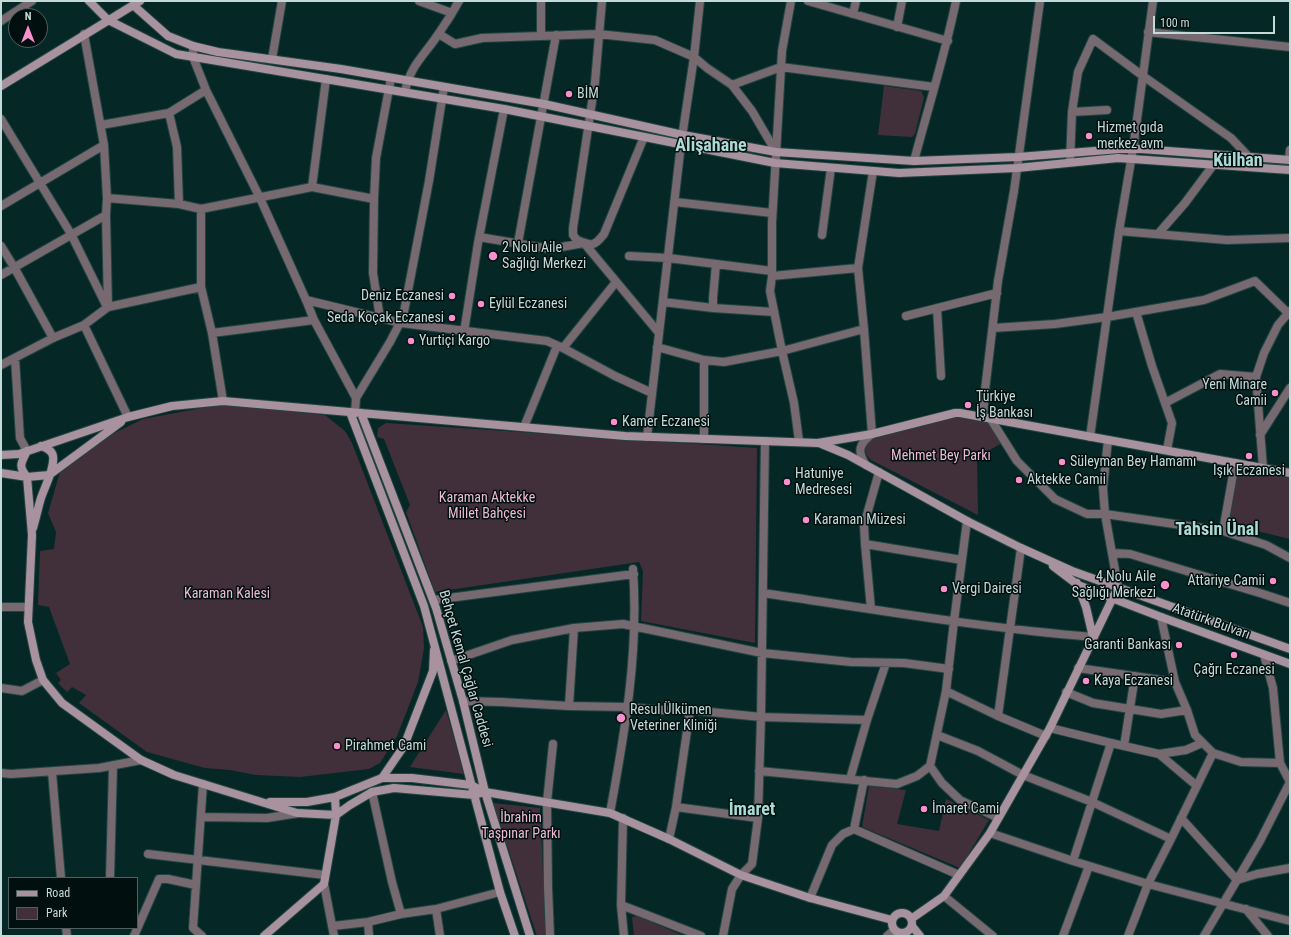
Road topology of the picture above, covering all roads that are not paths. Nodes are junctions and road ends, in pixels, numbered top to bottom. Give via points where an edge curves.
1 (32, 1) edge
2 (89, 1) edge
3 (282, 1) edge
4 (419, 1) edge
5 (459, 1) edge
6 (541, 1) edge
7 (602, 1) edge
8 (700, 1) edge
9 (791, 1) edge
10 (808, 1) edge
11 (856, 1) edge
12 (902, 1) edge
13 (956, 1) edge
14 (1040, 1) edge
15 (1153, 1) edge
16 (137, 3) edge
17 (452, 13) junction
18 (853, 14) junction
19 (108, 20) junction
20 (1, 21) edge
21 (897, 27) junction
22 (1148, 32) junction
23 (84, 34) junction
24 (439, 34) junction
25 (598, 34) junction
26 (556, 35) junction
27 (541, 36) junction
28 (948, 41) junction
29 (193, 46) junction
30 (1290, 47) edge
31 (194, 57) junction
32 (694, 57) junction
33 (272, 59) junction
34 (781, 67) junction
35 (1142, 76) junction
36 (390, 78) junction
37 (326, 79) junction
38 (407, 81) junction
39 (732, 85) junction
40 (1, 86) edge
41 (444, 87) junction
42 (934, 87) junction
43 (388, 89) junction
44 (206, 90) junction
45 (405, 92) junction
46 (442, 98) junction
47 (544, 104) junction
48 (504, 109) junction
49 (1107, 110) dead end
50 (169, 112) junction
51 (1072, 112) junction
52 (589, 114) junction
53 (541, 116) junction
54 (1, 118) edge
55 (101, 125) junction
56 (588, 125) junction
57 (4, 132) edge
58 (682, 135) junction
59 (644, 137) junction
60 (681, 144) junction
61 (104, 145) junction
62 (1133, 149) junction
63 (1290, 150) edge
64 (776, 152) junction
65 (1070, 153) junction
66 (1248, 156) junction
67 (1018, 157) junction
68 (1132, 158) junction
69 (1290, 160) edge
70 (914, 161) junction
71 (1070, 162) junction
72 (775, 163) junction
73 (1214, 164) junction
74 (831, 168) junction
75 (1017, 168) junction
76 (1290, 170) edge
77 (873, 171) junction
78 (40, 183) junction
79 (312, 186) junction
80 (107, 198) junction
81 (260, 198) junction
82 (374, 198) junction
83 (674, 202) junction
84 (179, 204) junction
85 (1, 206) edge
86 (201, 210) junction
87 (772, 213) junction
88 (106, 215) junction
89 (1119, 231) junction
90 (71, 234) junction
91 (1158, 234) junction
92 (822, 235) dead end
93 (479, 237) junction
94 (1290, 238) edge
95 (518, 243) junction
96 (584, 243) junction
97 (1, 246) edge
98 (629, 256) dead end
99 (668, 258) junction
100 (716, 264) junction
101 (14, 267) junction
102 (858, 268) junction
103 (772, 273) junction
104 (1, 275) edge
105 (616, 282) junction
106 (201, 287) junction
107 (997, 293) junction
108 (306, 300) junction
109 (663, 302) junction
110 (108, 307) junction
111 (713, 308) junction
112 (938, 308) junction
113 (774, 312) junction
114 (1136, 312) junction
115 (1289, 312) edge
116 (906, 316) dead end
117 (1107, 317) junction
118 (380, 318) junction
119 (314, 320) junction
120 (401, 323) junction
121 (84, 324) junction
122 (993, 328) junction
123 (864, 329) junction
124 (464, 332) junction
125 (212, 333) junction
126 (659, 333) junction
127 (53, 338) junction
128 (560, 347) junction
129 (658, 347) junction
130 (782, 351) junction
131 (15, 358) junction
132 (704, 360) junction
133 (1, 365) edge
134 (941, 376) dead end
135 (1256, 377) junction
136 (1290, 388) edge
137 (652, 393) junction
138 (356, 398) junction
139 (222, 401) junction
140 (1165, 403) junction
141 (355, 413) junction
142 (128, 417) junction
143 (987, 418) junction
144 (524, 427) junction
145 (872, 434) junction
146 (1260, 435) junction
147 (647, 437) junction
148 (1090, 437) junction
149 (704, 439) junction
150 (1108, 440) junction
151 (765, 441) junction
152 (799, 441) junction
153 (818, 443) junction
154 (42, 446) junction
155 (1166, 450) junction
156 (27, 451) junction
157 (1, 455) edge
158 (1235, 463) junction
159 (866, 465) junction
160 (1263, 468) junction
161 (879, 472) junction
162 (1290, 473) edge
163 (1, 474) edge
164 (49, 475) junction
165 (27, 477) junction
166 (1105, 514) junction
167 (967, 521) junction
168 (1223, 531) junction
169 (32, 535) junction
170 (865, 544) junction
171 (1021, 548) junction
172 (1112, 553) junction
173 (1041, 557) junction
174 (1290, 558) edge
175 (962, 560) junction
176 (1072, 571) junction
177 (1078, 585) junction
178 (1118, 587) junction
179 (763, 593) junction
180 (1112, 599) junction
181 (433, 600) junction
182 (1290, 603) edge
183 (1, 607) edge
184 (27, 607) junction
185 (871, 609) junction
186 (1161, 617) junction
187 (954, 621) junction
188 (634, 627) junction
189 (574, 628) junction
190 (1011, 628) junction
191 (1093, 637) junction
192 (434, 643) junction
193 (1290, 649) edge
194 (762, 653) junction
195 (1264, 655) junction
196 (451, 661) junction
197 (886, 663) junction
198 (1290, 664) edge
199 (1078, 668) junction
200 (949, 670) junction
201 (1135, 676) junction
202 (43, 680) junction
203 (1175, 682) junction
204 (1, 688) edge
205 (946, 691) junction
206 (1066, 692) junction
207 (463, 701) junction
208 (569, 706) junction
209 (628, 707) junction
210 (1130, 709) junction
211 (690, 710) junction
212 (1187, 710) junction
213 (998, 716) junction
214 (761, 717) junction
215 (867, 720) junction
216 (1050, 728) junction
217 (938, 735) junction
218 (1046, 736) junction
219 (1202, 742) junction
220 (1111, 743) junction
221 (553, 744) dead end
222 (1124, 746) junction
223 (1213, 753) junction
224 (1159, 754) junction
225 (141, 760) junction
226 (1280, 763) junction
227 (113, 766) junction
228 (930, 766) junction
229 (759, 771) junction
230 (52, 772) junction
231 (1, 773) edge
232 (1023, 775) junction
233 (382, 778) junction
234 (850, 779) junction
235 (864, 780) junction
236 (1290, 782) edge
237 (203, 784) junction
238 (471, 785) junction
239 (1197, 786) junction
240 (372, 792) junction
241 (485, 792) junction
242 (474, 795) junction
243 (335, 797) junction
244 (259, 802) junction
245 (547, 802) junction
246 (1092, 802) junction
247 (676, 807) junction
248 (299, 813) junction
249 (610, 813) junction
250 (336, 815) junction
251 (201, 817) junction
252 (623, 818) junction
253 (758, 818) junction
254 (998, 818) junction
255 (1181, 818) junction
256 (854, 828) junction
257 (990, 833) junction
258 (1172, 838) junction
259 (669, 840) junction
260 (148, 854) dead end
261 (198, 860) junction
262 (1073, 861) junction
263 (1089, 866) junction
264 (1290, 868) edge
265 (325, 875) junction
266 (741, 875) junction
267 (959, 875) junction
268 (62, 877) edge
269 (110, 877) edge
270 (1237, 880) junction
271 (324, 884) junction
272 (1148, 884) junction
273 (196, 885) junction
274 (500, 892) junction
275 (944, 896) junction
276 (810, 898) junction
277 (1223, 904) junction
278 (622, 905) junction
279 (436, 909) junction
280 (1246, 909) junction
281 (401, 914) junction
282 (140, 915) edge
283 (892, 920) junction
284 (1290, 921) edge
285 (368, 922) junction
286 (912, 922) junction
287 (333, 926) junction
288 (894, 930) junction
289 (907, 935) edge
290 (202, 936) edge
291 (264, 936) edge
292 (334, 936) edge
293 (369, 936) edge
294 (440, 936) edge
295 (515, 936) edge
296 (530, 936) edge
297 (550, 936) edge
298 (624, 936) edge
299 (701, 936) edge
300 (722, 936) edge
301 (887, 936) edge
302 (920, 936) edge
303 (993, 936) edge
304 (1063, 936) edge
305 (1128, 936) edge
306 (1204, 936) edge
307 (1268, 936) edge

1 - 20 street
2 - 19 main road
3 - 33 street
4 - 17 street
5 - 17 street
6 - 27 street
7 - 25 street
8 - 32 street
9 - 34 street
10 - 18 street
11 - 18 street
12 - 21 street
13 - 28 street
14 - 67 street
15 - 22 street
16 - 19 main road
16 - 29 main road via 168,36
17 - 24 street
18 - 21 street
19 - 23 main road
19 - 31 main road via 176,54
21 - 28 street
22 - 30 street
22 - 35 street
23 - 40 main road
23 - 55 street
24 - 27 street via 455,44 482,38
24 - 38 street via 415,64
25 - 26 street
25 - 32 street via 655,40
25 - 52 street via 595,82
26 - 27 street
26 - 47 street
28 - 42 street
29 - 31 street
29 - 33 main road
31 - 37 main road
31 - 44 street
32 - 39 street
32 - 58 street
33 - 36 main road
34 - 39 street
34 - 42 street
34 - 64 street
35 - 51 street via 1093,39 1078,72
35 - 62 street
35 - 66 street via 1231,138
36 - 38 main road
36 - 43 street
37 - 43 main road
37 - 79 street
38 - 41 main road
38 - 45 street
39 - 64 street via 752,111
41 - 46 street
41 - 47 main road
42 - 70 street
43 - 45 main road
43 - 82 street via 376,158
44 - 50 street
44 - 81 street
45 - 46 main road
46 - 48 main road
46 - 120 street via 429,181
47 - 52 main road
47 - 53 street
48 - 53 main road
48 - 93 street
49 - 51 street
50 - 55 street
50 - 84 street via 177,147
51 - 65 street
52 - 56 street
52 - 58 main road
53 - 56 main road
53 - 95 street
54 - 57 street
55 - 61 street
56 - 59 main road
56 - 96 street via 573,228 573,235
57 - 78 street
58 - 60 street
58 - 64 main road
59 - 60 main road
59 - 96 street via 604,234 597,243
60 - 72 main road
60 - 83 street
61 - 78 street
61 - 80 street
62 - 65 main road
62 - 66 main road
62 - 68 street
63 - 69 street
64 - 70 main road
64 - 72 street
65 - 67 main road
65 - 71 street
66 - 69 main road
67 - 70 main road
67 - 75 street
68 - 71 main road
68 - 73 main road
68 - 89 street
71 - 75 main road
72 - 74 main road
72 - 87 street
73 - 76 main road
73 - 91 street
74 - 77 main road
74 - 92 street
75 - 77 main road via 899,173
75 - 107 street
77 - 102 street
78 - 85 street
78 - 90 street
79 - 81 street
79 - 82 street
80 - 84 street
80 - 88 street
81 - 86 street
81 - 108 street
82 - 118 street via 373,273
83 - 87 street
83 - 99 street
84 - 86 street
86 - 106 street
87 - 103 street
88 - 90 street
88 - 110 street
89 - 91 street
89 - 117 street
90 - 101 street
90 - 110 street
91 - 94 street via 1227,240
93 - 95 street
93 - 124 street
95 - 96 street via 550,249
96 - 105 street
97 - 101 street
98 - 99 street
99 - 100 street
99 - 109 street
100 - 103 street
100 - 111 street
101 - 104 street
101 - 127 street
102 - 103 street
102 - 123 street
103 - 113 street via 770,291
105 - 126 street
105 - 128 street
106 - 110 street
106 - 125 street
107 - 112 street
107 - 122 street
108 - 118 street
108 - 119 street
109 - 111 street
109 - 126 street
110 - 121 street
111 - 113 street
112 - 116 street
112 - 134 street
113 - 130 street
114 - 115 street via 1204,300 1255,281
114 - 117 street
114 - 140 street
115 - 135 street via 1278,325
117 - 122 street
117 - 148 street
118 - 120 street
119 - 125 street
119 - 138 street
120 - 124 street
120 - 138 street
121 - 127 street
121 - 142 street
122 - 143 street via 985,390
123 - 130 street
123 - 145 street
124 - 128 street via 540,340
125 - 139 street
126 - 129 street
127 - 131 street
128 - 137 street
128 - 144 street
129 - 132 street
129 - 137 street
130 - 132 street via 724,362
130 - 152 street via 794,403
131 - 133 street
131 - 156 street via 20,438
132 - 149 street
135 - 140 street via 1220,374
135 - 146 street
136 - 146 street
137 - 147 street
138 - 141 street
139 - 141 main road
139 - 142 main road via 172,406
140 - 155 street via 1172,423
141 - 144 main road
141 - 181 main road, Behçet Kemal Çağlar Caddesi
141 - 192 main road, Behçet Kemal Çağlar Caddesi via 424,606
142 - 154 main road
142 - 164 main road
143 - 145 main road via 960,413
143 - 148 main road
143 - 166 street via 1017,461 1055,499 1087,514
144 - 147 main road
145 - 153 main road
145 - 159 street via 862,445 861,454
146 - 160 street
147 - 149 main road
148 - 150 main road
149 - 151 main road
150 - 155 main road
150 - 166 street via 1103,488
151 - 152 main road
151 - 179 street
152 - 153 main road
153 - 159 main road
154 - 156 main road
154 - 164 main road via 53,456
155 - 158 main road
156 - 157 main road
156 - 165 main road via 21,462
158 - 160 main road
158 - 168 street
159 - 161 main road
160 - 162 main road
161 - 167 main road
161 - 170 street via 864,525
163 - 165 main road
164 - 165 main road
164 - 169 main road
165 - 169 main road
166 - 168 street
166 - 172 street
167 - 171 main road
167 - 175 street
168 - 174 street via 1266,545
169 - 184 main road
170 - 175 street
170 - 185 street
171 - 173 main road
171 - 190 street
172 - 178 street
172 - 182 street via 1130,554
173 - 176 main road, Atatürk Bulvarı
173 - 177 main road, Atatürk Bulvarı
175 - 187 street
176 - 177 main road
176 - 178 main road, Atatürk Bulvarı
177 - 180 main road, Atatürk Bulvarı
177 - 191 main road
178 - 180 main road
178 - 193 main road, Atatürk Bulvarı
179 - 185 street
179 - 194 street
180 - 186 main road, Atatürk Bulvarı
180 - 191 main road
181 - 188 street via 634,571
181 - 196 main road, Behçet Kemal Çağlar Caddesi
183 - 184 street
184 - 202 main road via 36,660
185 - 187 street
186 - 195 main road, Atatürk Bulvarı
186 - 203 street
187 - 190 street
187 - 200 street
188 - 189 street via 623,624
188 - 194 street
188 - 209 street
189 - 196 street via 512,640
189 - 208 street
190 - 191 street
190 - 213 street
191 - 199 main road
192 - 233 main road via 433,671 424,696 404,746
192 - 238 main road, Behçet Kemal Çağlar Caddesi
194 - 197 street
194 - 214 street
195 - 198 main road, Atatürk Bulvarı
195 - 226 street via 1273,688
196 - 207 main road, Behçet Kemal Çağlar Caddesi
197 - 200 street
197 - 215 street
199 - 201 street
199 - 206 main road
200 - 205 street
201 - 203 street
201 - 210 street
202 - 204 street via 22,691
202 - 225 main road via 62,703
203 - 212 street
205 - 213 street
205 - 217 street
206 - 210 street via 1093,703
206 - 216 main road
207 - 208 street
207 - 241 main road, Behçet Kemal Çağlar Caddesi
208 - 209 street
209 - 211 street
209 - 249 street
210 - 212 street via 1161,714
210 - 222 street
211 - 214 street
211 - 247 street
212 - 219 street via 1195,735
213 - 218 street
214 - 215 street
214 - 229 street
215 - 234 street
216 - 218 main road
216 - 220 street
217 - 228 street
217 - 232 street via 978,751
218 - 232 main road
219 - 223 street
219 - 224 street via 1186,750
220 - 222 street
220 - 246 street
221 - 245 street
222 - 224 street
223 - 226 street via 1241,762
223 - 239 street
224 - 239 street
225 - 227 street
225 - 237 main road via 174,775
226 - 236 street
227 - 230 street
227 - 269 street
228 - 235 street via 917,776 897,784
228 - 254 street via 942,783 960,800
229 - 234 street
229 - 253 street
230 - 231 street
230 - 268 street
232 - 246 street
232 - 254 main road
233 - 238 main road via 412,778
233 - 243 main road
234 - 235 street
235 - 256 street
236 - 270 street
237 - 244 main road
237 - 251 street
238 - 241 main road
238 - 242 main road, Behçet Kemal Çağlar Caddesi
239 - 255 street
240 - 242 main road via 394,788
240 - 250 main road
240 - 281 street
241 - 242 main road
241 - 245 main road
241 - 296 main road, Behçet Kemal Çağlar Caddesi
242 - 274 main road, Behçet Kemal Çağlar Caddesi
243 - 244 main road via 307,802
243 - 250 main road
244 - 248 main road
245 - 249 main road
245 - 297 street
246 - 258 street
246 - 262 street
247 - 253 street
247 - 259 street
248 - 250 main road
248 - 251 street via 267,818
249 - 252 main road
250 - 265 main road
251 - 261 street
252 - 259 main road
252 - 278 street
253 - 266 street via 752,864
254 - 257 main road
255 - 258 street
255 - 270 street
256 - 267 street
256 - 276 street via 832,845
257 - 262 street
257 - 267 main road
258 - 272 street
259 - 266 main road
260 - 261 street
261 - 265 street
261 - 273 street
262 - 263 street
263 - 272 street
263 - 304 street
264 - 270 street
265 - 271 main road
266 - 276 main road
266 - 300 street via 732,889
267 - 275 main road
270 - 277 street
271 - 287 street
271 - 291 main road
272 - 277 street
272 - 305 street
273 - 282 street via 160,879
273 - 290 street via 193,928
274 - 279 street
274 - 295 main road, Behçet Kemal Çağlar Caddesi
275 - 286 main road
275 - 303 street
276 - 283 main road
277 - 280 street
277 - 306 street
278 - 298 street
278 - 299 street
279 - 281 street
279 - 294 street
280 - 284 street
280 - 307 street
281 - 285 street
283 - 286 main road via 896,915 903,913 909,916
283 - 288 main road
285 - 287 street
285 - 293 street
286 - 289 main road
286 - 302 main road
287 - 292 street
288 - 289 main road
288 - 301 street

